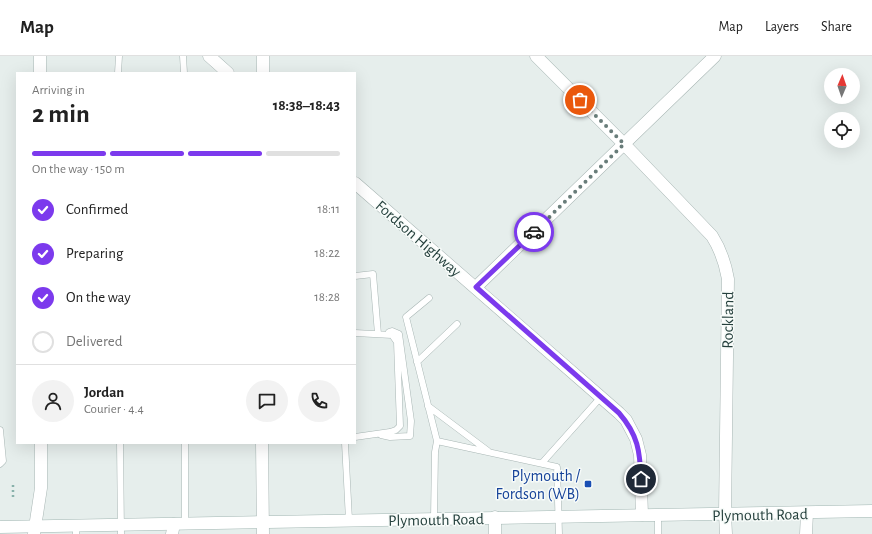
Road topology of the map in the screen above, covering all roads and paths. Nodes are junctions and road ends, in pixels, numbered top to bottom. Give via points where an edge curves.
1 (40, 56) edge
2 (119, 56) edge
3 (184, 56) edge
4 (209, 56) edge
5 (263, 56) edge
6 (536, 56) edge
7 (716, 56) edge
8 (40, 72) edge
9 (118, 72) edge
10 (184, 72) edge
11 (227, 72) edge
12 (262, 72) edge
13 (624, 144) junction
14 (356, 184) edge
15 (356, 276) edge
16 (476, 287) junction
17 (429, 298) dead end
18 (457, 324) dead end
19 (356, 333) edge
20 (382, 334) junction
21 (417, 362) junction
22 (601, 397) junction
23 (428, 406) junction
24 (0, 430) edge
25 (371, 434) junction
26 (356, 437) edge
27 (437, 441) junction
28 (41, 444) edge
29 (120, 444) edge
30 (185, 444) edge
31 (262, 444) edge
32 (345, 444) edge
33 (490, 452) junction
34 (542, 463) junction
35 (0, 464) edge
36 (13, 485) dead end
37 (14, 500) dead end
38 (872, 511) edge
39 (807, 513) junction
40 (725, 514) junction
41 (642, 515) junction
42 (658, 515) junction
43 (559, 516) junction
44 (495, 517) junction
45 (434, 519) junction
46 (349, 520) junction
47 (0, 527) edge
48 (177, 527) edge
49 (262, 528) edge
50 (122, 529) edge
51 (34, 530) edge
52 (76, 530) edge
53 (495, 534) edge
54 (559, 534) edge
55 (658, 534) edge
56 (726, 534) edge
57 (806, 534) edge

1 - 8 street
2 - 9 lane
3 - 10 lane
4 - 11 street
5 - 12 street
6 - 13 street, Rockland
7 - 13 street
13 - 16 street
13 - 40 street, Rockland via 712,236 725,262 728,279
14 - 16 street, Fordson Highway
15 - 20 lane via 373,274
16 - 22 street, Fordson Highway
17 - 21 lane via 406,318
18 - 21 lane
19 - 20 lane
20 - 25 lane via 392,335 397,342 400,426 390,432
20 - 25 lane via 392,331 399,334 411,420 410,436 390,437
21 - 23 lane
22 - 34 lane
22 - 41 street, Fordson Highway via 626,420 636,439 640,455
23 - 27 lane
23 - 33 lane
24 - 35 lane via 3,461
25 - 26 lane
27 - 33 lane
27 - 45 lane
28 - 51 street via 41,488
29 - 50 lane
30 - 48 lane
31 - 49 street
32 - 46 lane
33 - 34 lane
34 - 43 lane via 558,467
36 - 37 path
38 - 39 street, Plymouth Road
39 - 40 street, Plymouth Road
39 - 57 street
40 - 42 street, Plymouth Road
40 - 56 street, Rockland
41 - 42 street, Plymouth Road
41 - 43 street, Plymouth Road
42 - 55 lane
43 - 44 street, Plymouth Road
43 - 54 lane
44 - 45 street, Plymouth Road
44 - 53 street
45 - 46 street, Plymouth Road
46 - 49 street, Plymouth Road
47 - 51 street, Plymouth Road
48 - 49 street, Plymouth Road
48 - 50 street, Plymouth Road
50 - 52 street, Plymouth Road
51 - 52 street, Plymouth Road

